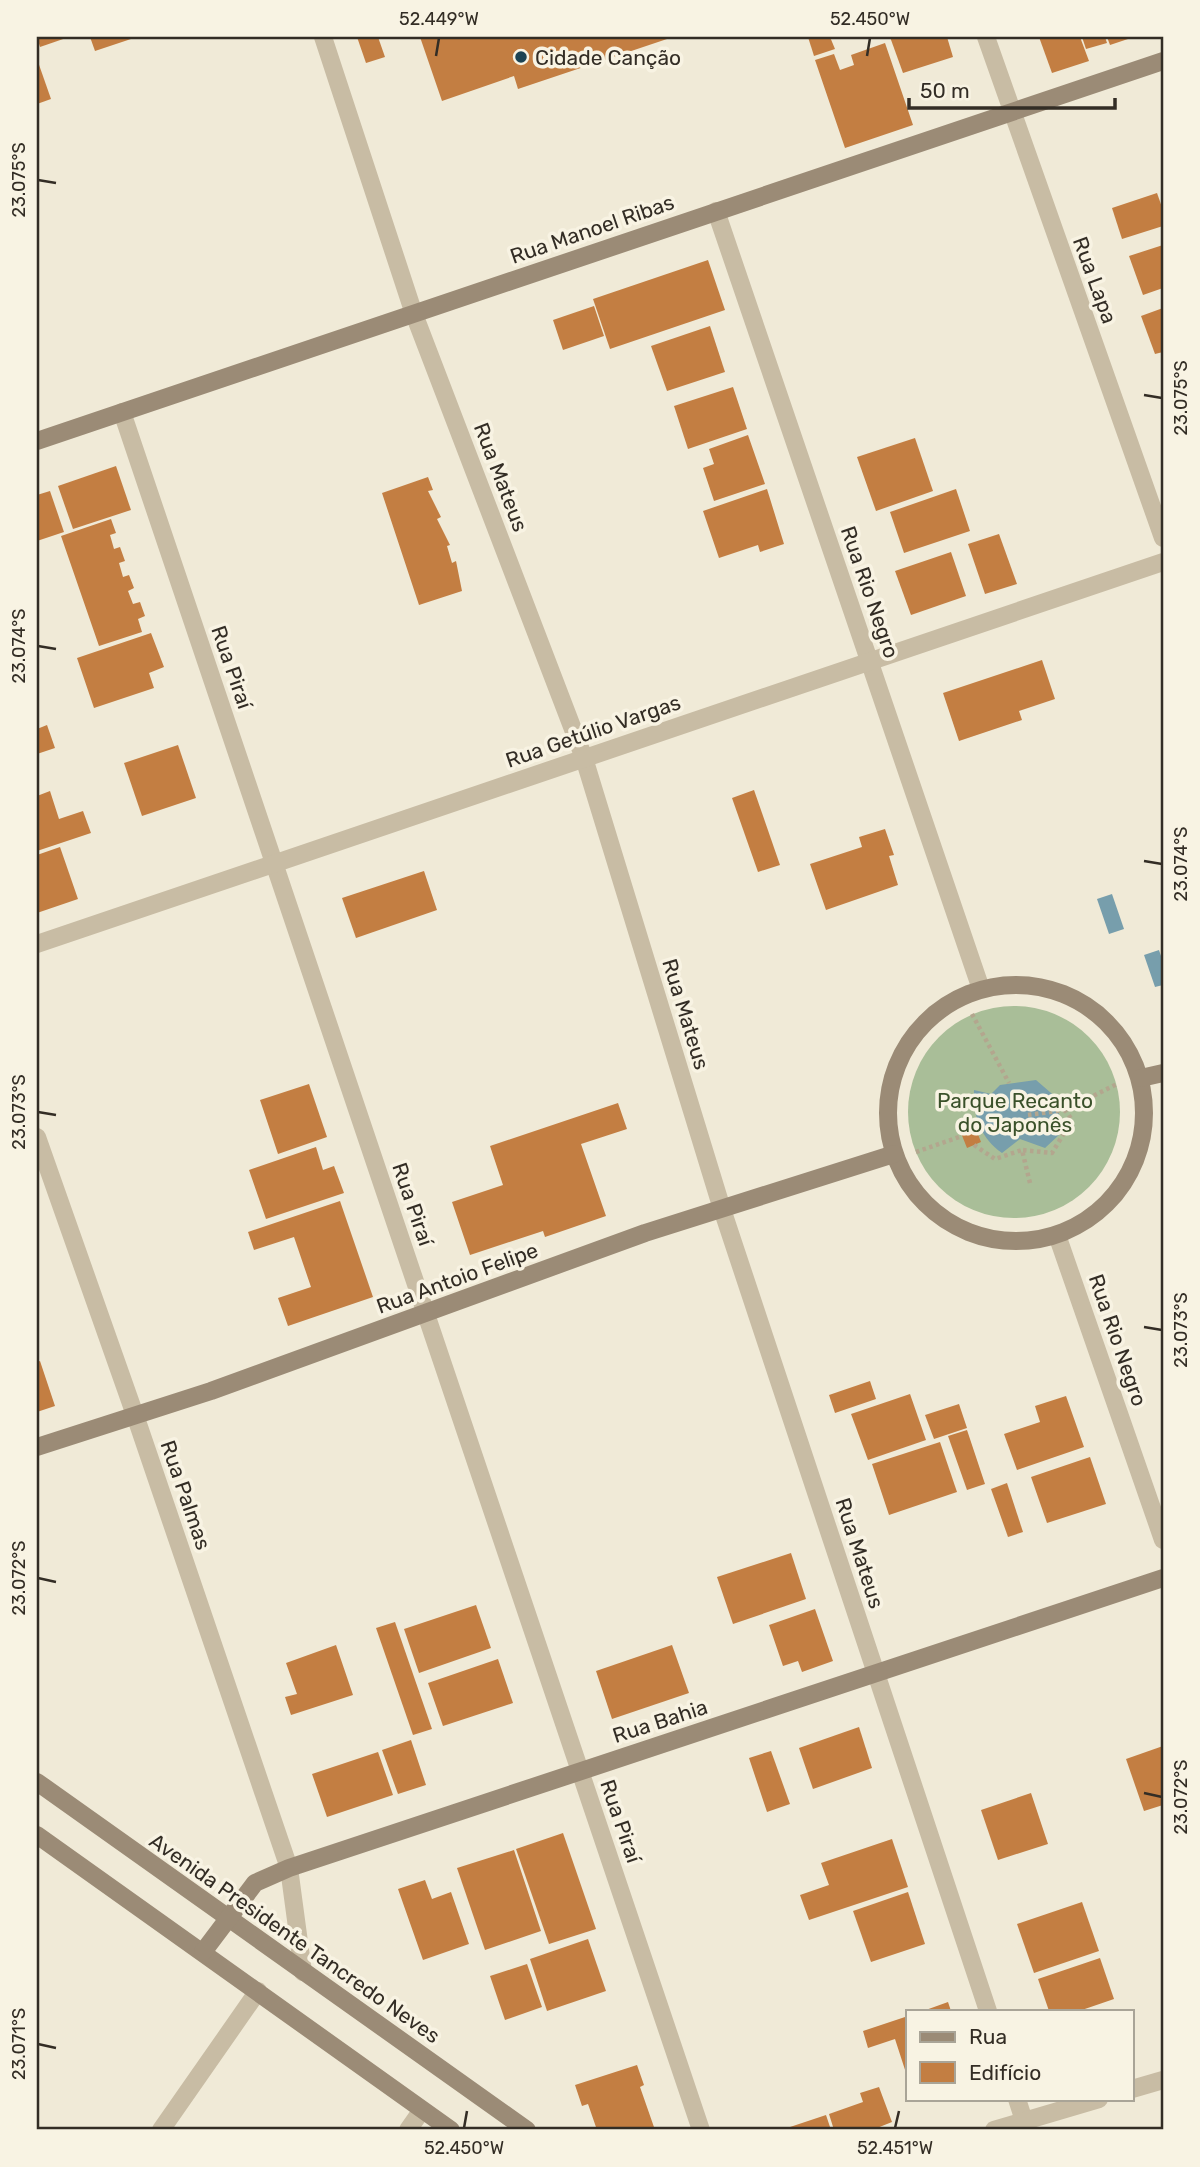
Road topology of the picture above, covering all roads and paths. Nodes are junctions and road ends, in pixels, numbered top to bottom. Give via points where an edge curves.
1 (323, 37) edge
2 (986, 37) edge
3 (1163, 61) edge
4 (1011, 111) junction
5 (716, 211) junction
6 (414, 314) junction
7 (122, 412) junction
8 (37, 441) edge
9 (1163, 538) edge
10 (1163, 562) edge
11 (870, 662) junction
12 (584, 758) junction
13 (274, 864) junction
14 (37, 944) edge
15 (981, 989) junction
16 (972, 1014) dead end
17 (1163, 1073) edge
18 (1141, 1078) junction
19 (1009, 1083) dead end
20 (1117, 1084) dead end
21 (1065, 1110) junction
22 (1028, 1115) dead end
23 (962, 1136) dead end
24 (37, 1138) edge
25 (974, 1145) dead end
26 (1022, 1150) junction
27 (916, 1152) dead end
28 (894, 1154) junction
29 (1030, 1183) dead end
30 (722, 1209) junction
31 (1057, 1235) junction
32 (425, 1313) junction
33 (135, 1415) junction
34 (37, 1447) edge
35 (1163, 1540) edge
36 (1163, 1578) edge
37 (876, 1673) junction
38 (580, 1771) junction
39 (37, 1782) edge
40 (37, 1835) edge
41 (289, 1868) junction
42 (229, 1917) junction
43 (203, 1952) junction
44 (303, 1972) junction
45 (258, 1992) junction
46 (988, 2010) edge
47 (1163, 2080) edge
48 (1134, 2088) edge
49 (1017, 2100) edge
50 (1096, 2100) edge
51 (422, 2110) junction
52 (1026, 2126) edge
53 (161, 2130) edge
54 (408, 2130) edge
55 (451, 2130) edge
56 (527, 2130) edge
57 (701, 2130) edge
58 (994, 2130) edge

1 - 6 street, Rua Mateus
2 - 4 street, Rua Lapa
3 - 4 street, Rua Manoel Ribas
4 - 5 street, Rua Manoel Ribas
4 - 9 street, Rua Lapa
5 - 6 street, Rua Manoel Ribas
5 - 11 street, Rua Rio Negro
6 - 7 street, Rua Manoel Ribas
6 - 12 street, Rua Mateus
7 - 8 street, Rua Manoel Ribas
7 - 13 street, Rua Piraí
10 - 11 street, Rua Getúlio Vargas
11 - 12 street, Rua Getúlio Vargas
11 - 15 street, Rua Rio Negro
12 - 13 street, Rua Getúlio Vargas
12 - 30 street, Rua Mateus
13 - 14 street, Rua Getúlio Vargas
13 - 32 street, Rua Piraí
15 - 18 street via 1021,984 1061,992 1096,1012 1124,1042
15 - 28 street via 943,1007 912,1035 893,1072 887,1113
16 - 19 path
17 - 18 street
18 - 31 street via 1145,1117 1141,1143 1120,1190 1092,1217
20 - 21 path
21 - 22 path
21 - 26 path via 1072,1120 1052,1153
23 - 27 path
24 - 33 street, Rua Palmas
25 - 26 path via 995,1159
26 - 29 path
28 - 30 street, Rua Antoio Felipe
28 - 31 street via 913,1190 941,1218 977,1236 1018,1242
30 - 32 street, Rua Antoio Felipe
30 - 37 street, Rua Mateus
31 - 35 street, Rua Rio Negro
32 - 33 street, Rua Antoio Felipe
32 - 38 street, Rua Piraí
33 - 34 street, Rua Antoio Felipe
33 - 41 street, Rua Palmas
36 - 37 street, Rua Bahia
37 - 38 street, Rua Bahia
37 - 46 street, Rua Mateus
38 - 41 street, Rua Bahia
38 - 57 street, Rua Piraí
39 - 42 street, Avenida Presidente Tancredo Neves
40 - 43 street
41 - 42 street, Rua Bahia via 255,1883
41 - 44 street, Rua Palmas
42 - 43 street, Rua Bahia
42 - 44 street, Avenida Presidente Tancredo Neves
43 - 45 street
44 - 56 street, Avenida Presidente Tancredo Neves
45 - 51 street
45 - 53 street
47 - 48 street
49 - 52 street
50 - 52 street
51 - 54 street
51 - 55 street
52 - 58 street

